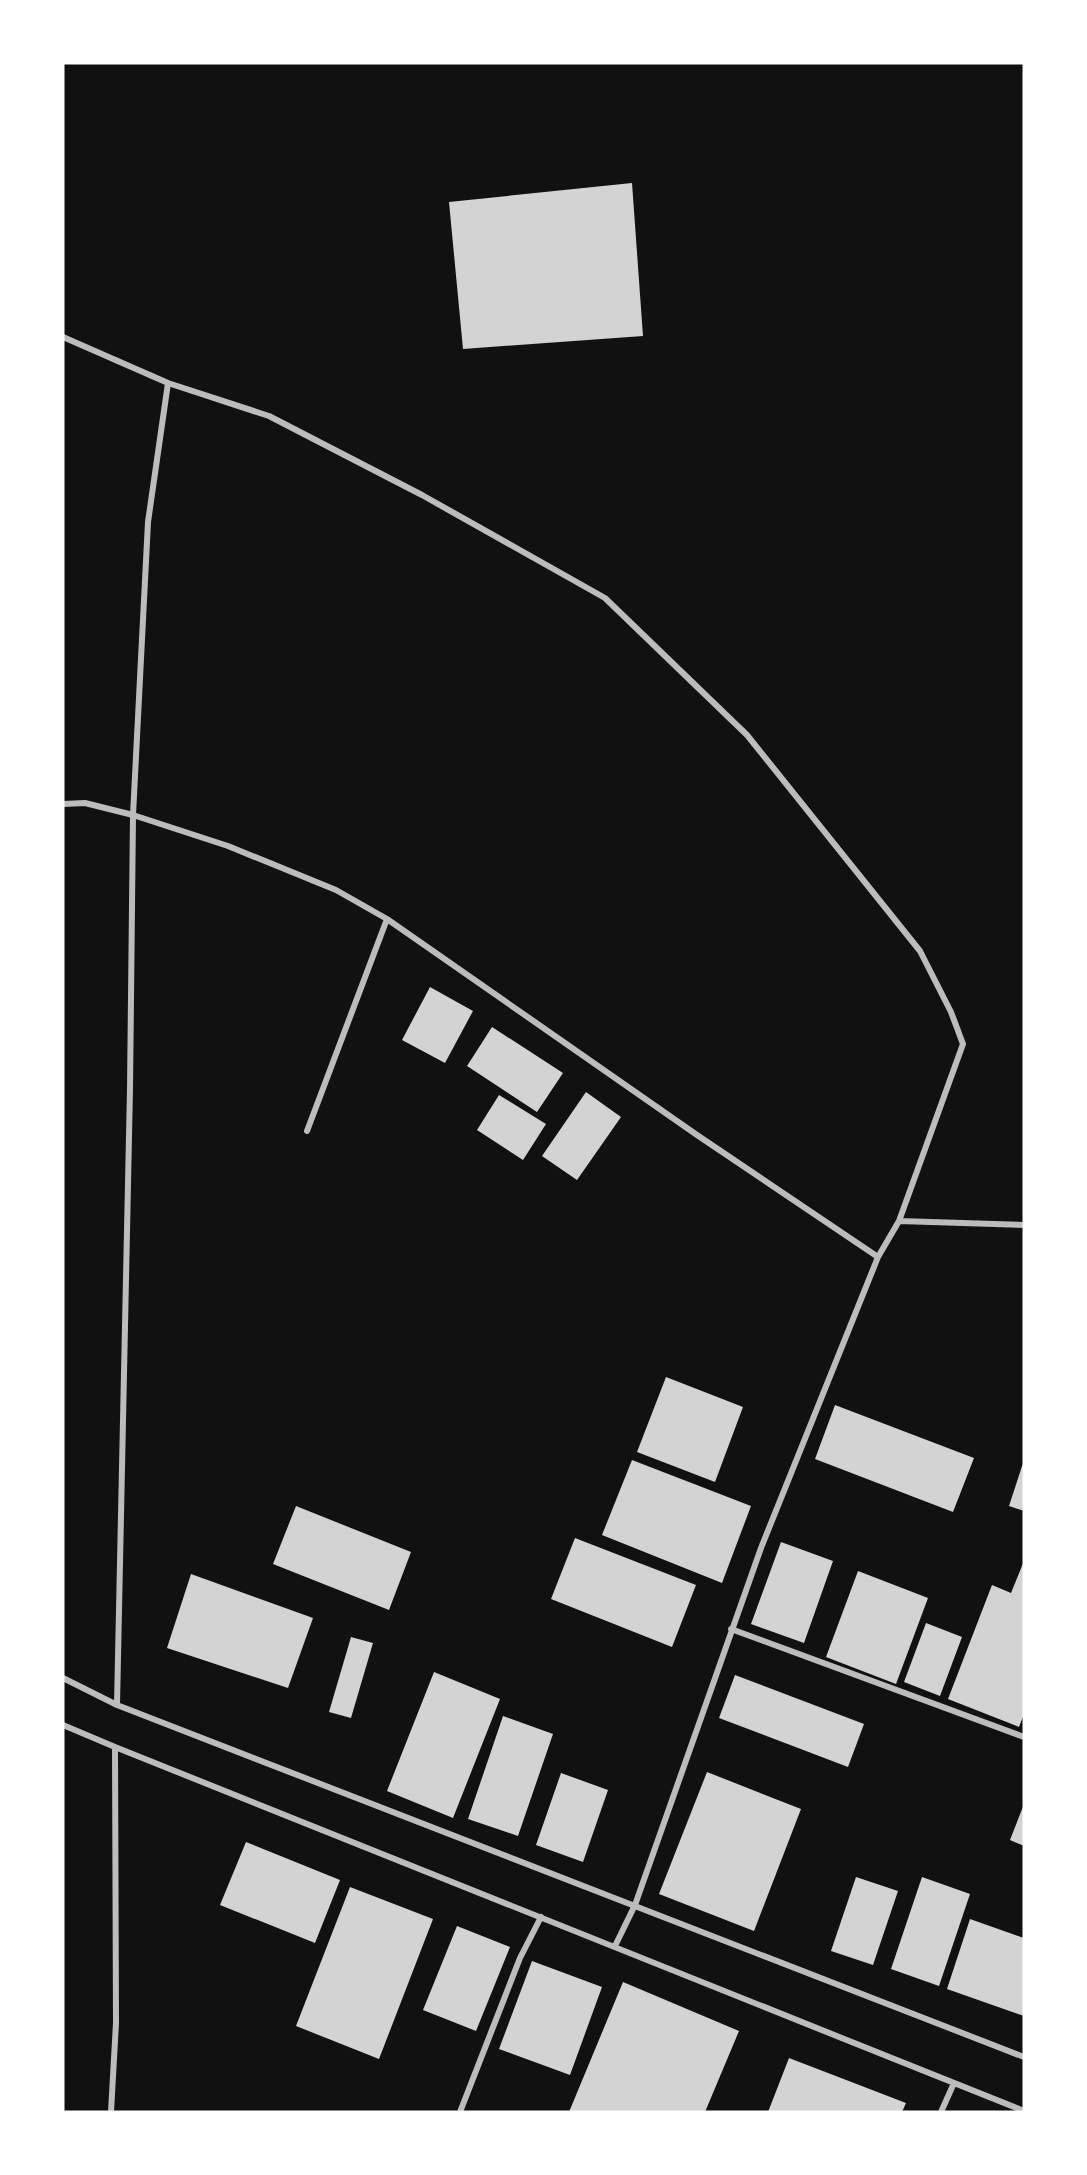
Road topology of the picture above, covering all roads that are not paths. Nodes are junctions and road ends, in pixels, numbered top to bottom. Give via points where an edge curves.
1 (63, 337) edge
2 (168, 383) junction
3 (63, 804) edge
4 (133, 815) junction
5 (387, 920) junction
6 (307, 1131) dead end
7 (899, 1221) junction
8 (1024, 1225) edge
9 (878, 1257) junction
10 (731, 1629) junction
11 (63, 1678) edge
12 (117, 1705) junction
13 (63, 1725) edge
14 (1024, 1737) edge
15 (115, 1748) junction
16 (635, 1905) junction
17 (541, 1917) junction
18 (615, 1946) junction
19 (1024, 2057) edge
20 (954, 2083) junction
21 (1024, 2111) edge
22 (111, 2112) edge
23 (460, 2112) edge
24 (941, 2112) edge

1 - 2 street
2 - 4 street via 148,522
2 - 7 street via 269,416 422,495 605,598 747,735 920,951 963,1044
3 - 4 street via 85,804
4 - 5 street via 228,846 336,890
4 - 12 street
5 - 6 street
5 - 9 street
7 - 8 street
7 - 9 street
9 - 10 street
10 - 14 street
10 - 16 street
11 - 12 street
12 - 16 street
13 - 15 street
15 - 17 street
15 - 22 street via 116,2011
16 - 18 street
16 - 19 street
17 - 18 street
17 - 23 street via 520,1958
18 - 20 street
20 - 21 street
20 - 24 street

